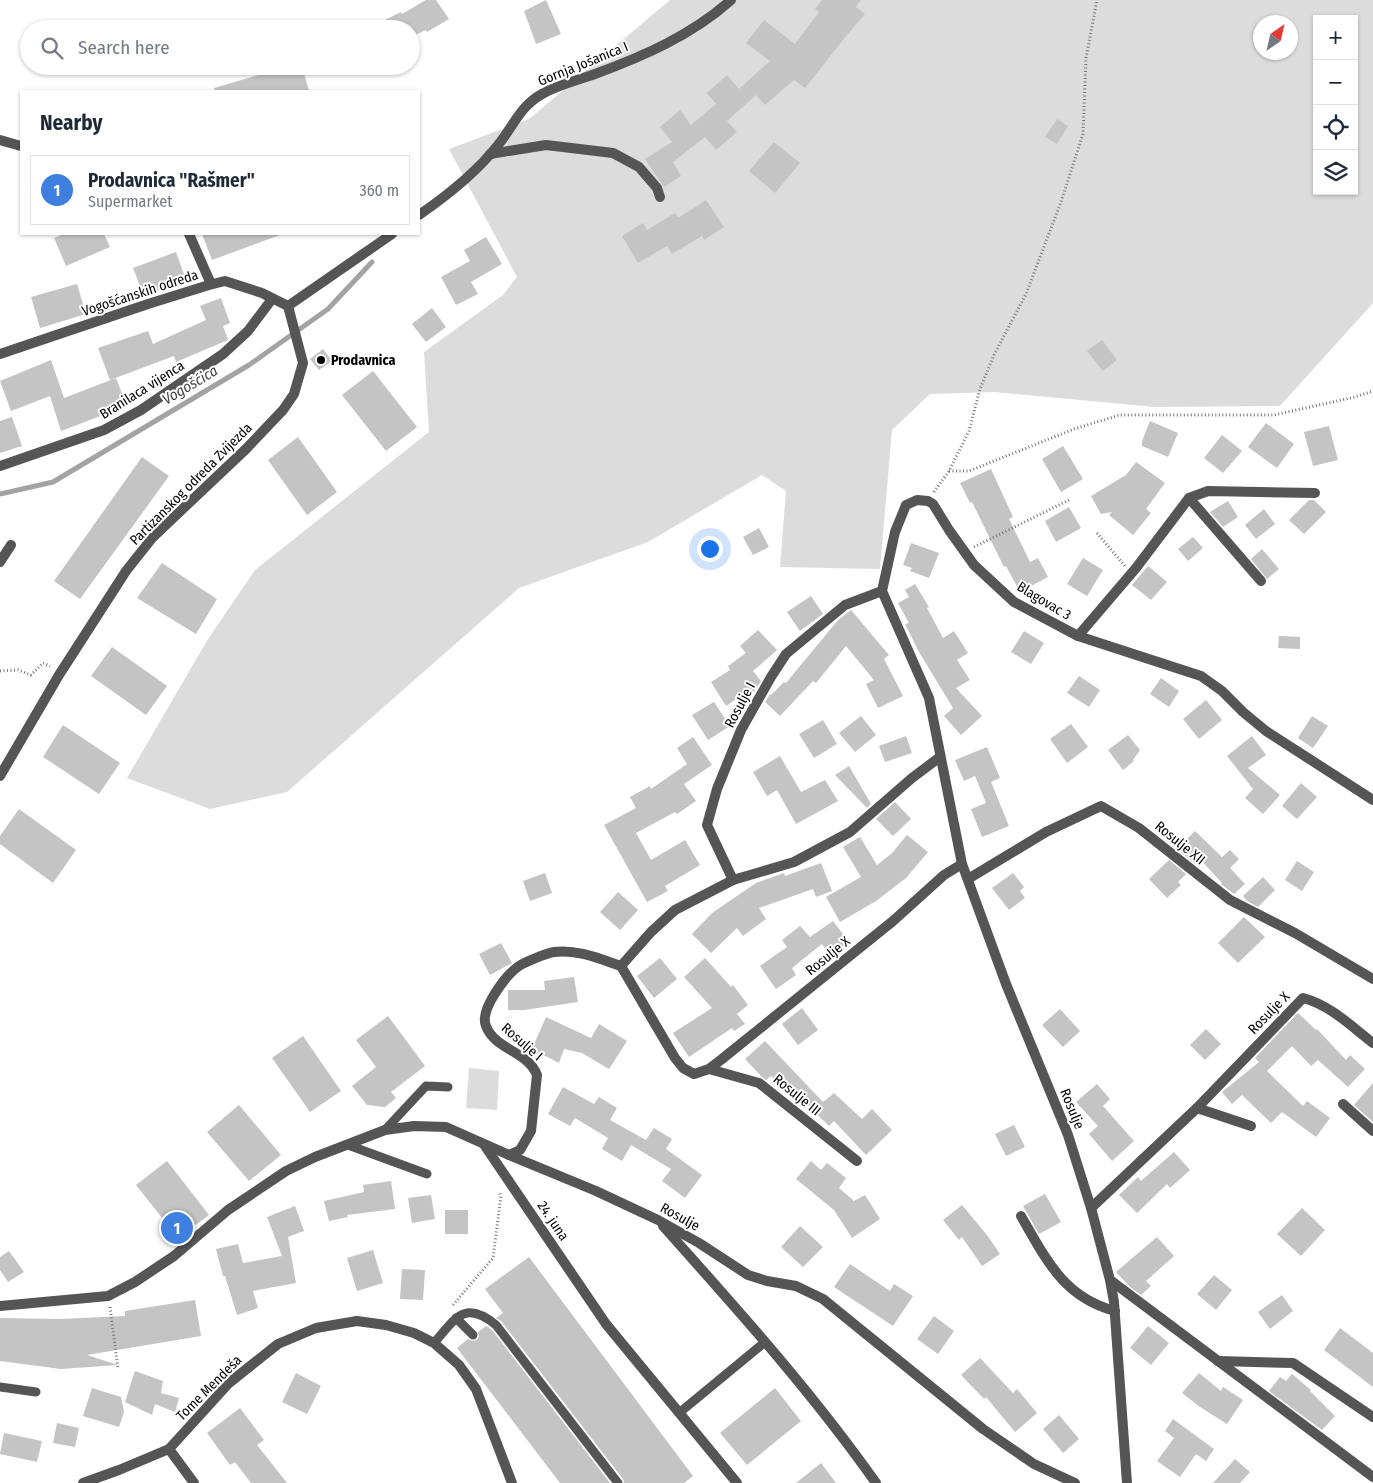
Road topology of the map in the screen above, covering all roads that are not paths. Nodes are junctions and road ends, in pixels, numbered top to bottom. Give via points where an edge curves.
1 (731, 0) edge
2 (0, 140) edge
3 (20, 146) edge
4 (490, 154) junction
5 (660, 198) dead end
6 (420, 214) edge
7 (189, 235) edge
8 (391, 235) edge
9 (212, 284) junction
10 (272, 299) junction
11 (288, 306) junction
12 (0, 354) edge
13 (0, 466) edge
14 (1315, 493) dead end
15 (1189, 498) junction
16 (11, 545) dead end
17 (0, 562) edge
18 (1261, 581) dead end
19 (882, 591) junction
20 (1078, 636) junction
21 (940, 757) junction
22 (0, 776) edge
23 (1373, 800) edge
24 (962, 864) junction
25 (968, 879) junction
26 (733, 880) junction
27 (621, 966) junction
28 (1373, 979) edge
29 (1373, 1043) edge
30 (709, 1069) junction
31 (448, 1087) dead end
32 (1343, 1104) dead end
33 (1197, 1108) junction
34 (1251, 1126) dead end
35 (385, 1130) junction
36 (1373, 1131) edge
37 (348, 1145) junction
38 (485, 1146) junction
39 (509, 1155) junction
40 (857, 1161) dead end
41 (427, 1174) dead end
42 (1091, 1208) junction
43 (1022, 1216) dead end
44 (658, 1220) junction
45 (1110, 1280) junction
46 (0, 1306) edge
47 (1115, 1311) junction
48 (456, 1318) junction
49 (473, 1336) dead end
50 (765, 1342) junction
51 (434, 1343) junction
52 (1218, 1361) junction
53 (0, 1387) edge
54 (36, 1392) dead end
55 (679, 1413) junction
56 (1373, 1417) edge
57 (168, 1449) junction
58 (1373, 1478) edge
59 (83, 1483) edge
60 (194, 1483) edge
61 (512, 1483) edge
62 (618, 1483) edge
63 (737, 1483) edge
64 (876, 1483) edge
65 (1075, 1483) edge
66 (1127, 1483) edge

1 - 4 street, Gornja Jošanica I via 681,37 633,60 542,94 519,113
2 - 3 street
4 - 5 street via 546,145 613,153 639,167 657,188
4 - 6 street, Gornja Jošanica I via 450,193
7 - 9 street
8 - 11 street
9 - 10 street, Vogošćanskih odreda via 238,284
9 - 12 street, Vogošćanskih odreda
10 - 11 street, Vogošćanskih odreda
10 - 13 street, Branilaca vijenca via 248,331 223,354 141,410 104,430
11 - 22 street, Partizanskog odreda Zvijezda via 302,363 294,394 246,450 153,537 126,571 59,675
14 - 15 street via 1208,491
15 - 18 street
15 - 20 street
16 - 17 street
19 - 20 street, Blagovac 3 via 894,532 906,505 928,501 974,565 1014,602
19 - 21 street via 929,698
19 - 26 street, Rosulje I via 845,605 786,654 740,730 707,825
20 - 23 street, Blagovac 3 via 1201,676 1266,731
21 - 24 street, Rosulje
21 - 26 street via 850,832 794,862
24 - 25 street, Rosulje
24 - 30 street, Rosulje X via 944,875 893,921
25 - 28 street, Rosulje XII via 1046,832 1101,806 1139,828 1230,900 1295,933
25 - 42 street, Rosulje via 1006,984 1068,1135
26 - 27 street via 675,910
27 - 30 street, Rosulje III via 683,1068 694,1074
27 - 39 street, Rosulje I via 582,954 554,952 519,967 492,996 484,1019 486,1028 497,1042 519,1053 537,1075 531,1131 520,1150
29 - 33 street, Rosulje X via 1332,1012 1303,998
30 - 40 street, Rosulje III via 759,1083
31 - 35 lane via 426,1086
32 - 36 street
33 - 34 street
33 - 42 street, Rosulje X
35 - 37 street
35 - 38 street via 414,1126 446,1127
37 - 41 lane
37 - 46 street via 286,1171 228,1210 174,1256 108,1296
38 - 39 street
38 - 55 street, 24. juna via 606,1324
39 - 44 street, Rosulje
42 - 45 street, Rosulje
43 - 47 street via 1050,1266 1072,1290 1102,1308
44 - 50 street
44 - 65 street, Rosulje via 748,1275 796,1286 823,1299 983,1429 1034,1464
45 - 47 street, Rosulje
45 - 52 street
47 - 66 street, Rosulje
48 - 49 lane
48 - 51 lane
48 - 62 lane via 475,1312 496,1325
50 - 55 lane
50 - 64 street via 842,1435
51 - 57 street, Tome Mendeša via 386,1325 356,1321 316,1328 278,1344 229,1384
51 - 61 street via 459,1365 476,1389
52 - 56 street via 1293,1364
52 - 58 street
53 - 54 lane
55 - 63 street, 24. juna
57 - 59 street, Tome Mendeša
57 - 60 street

